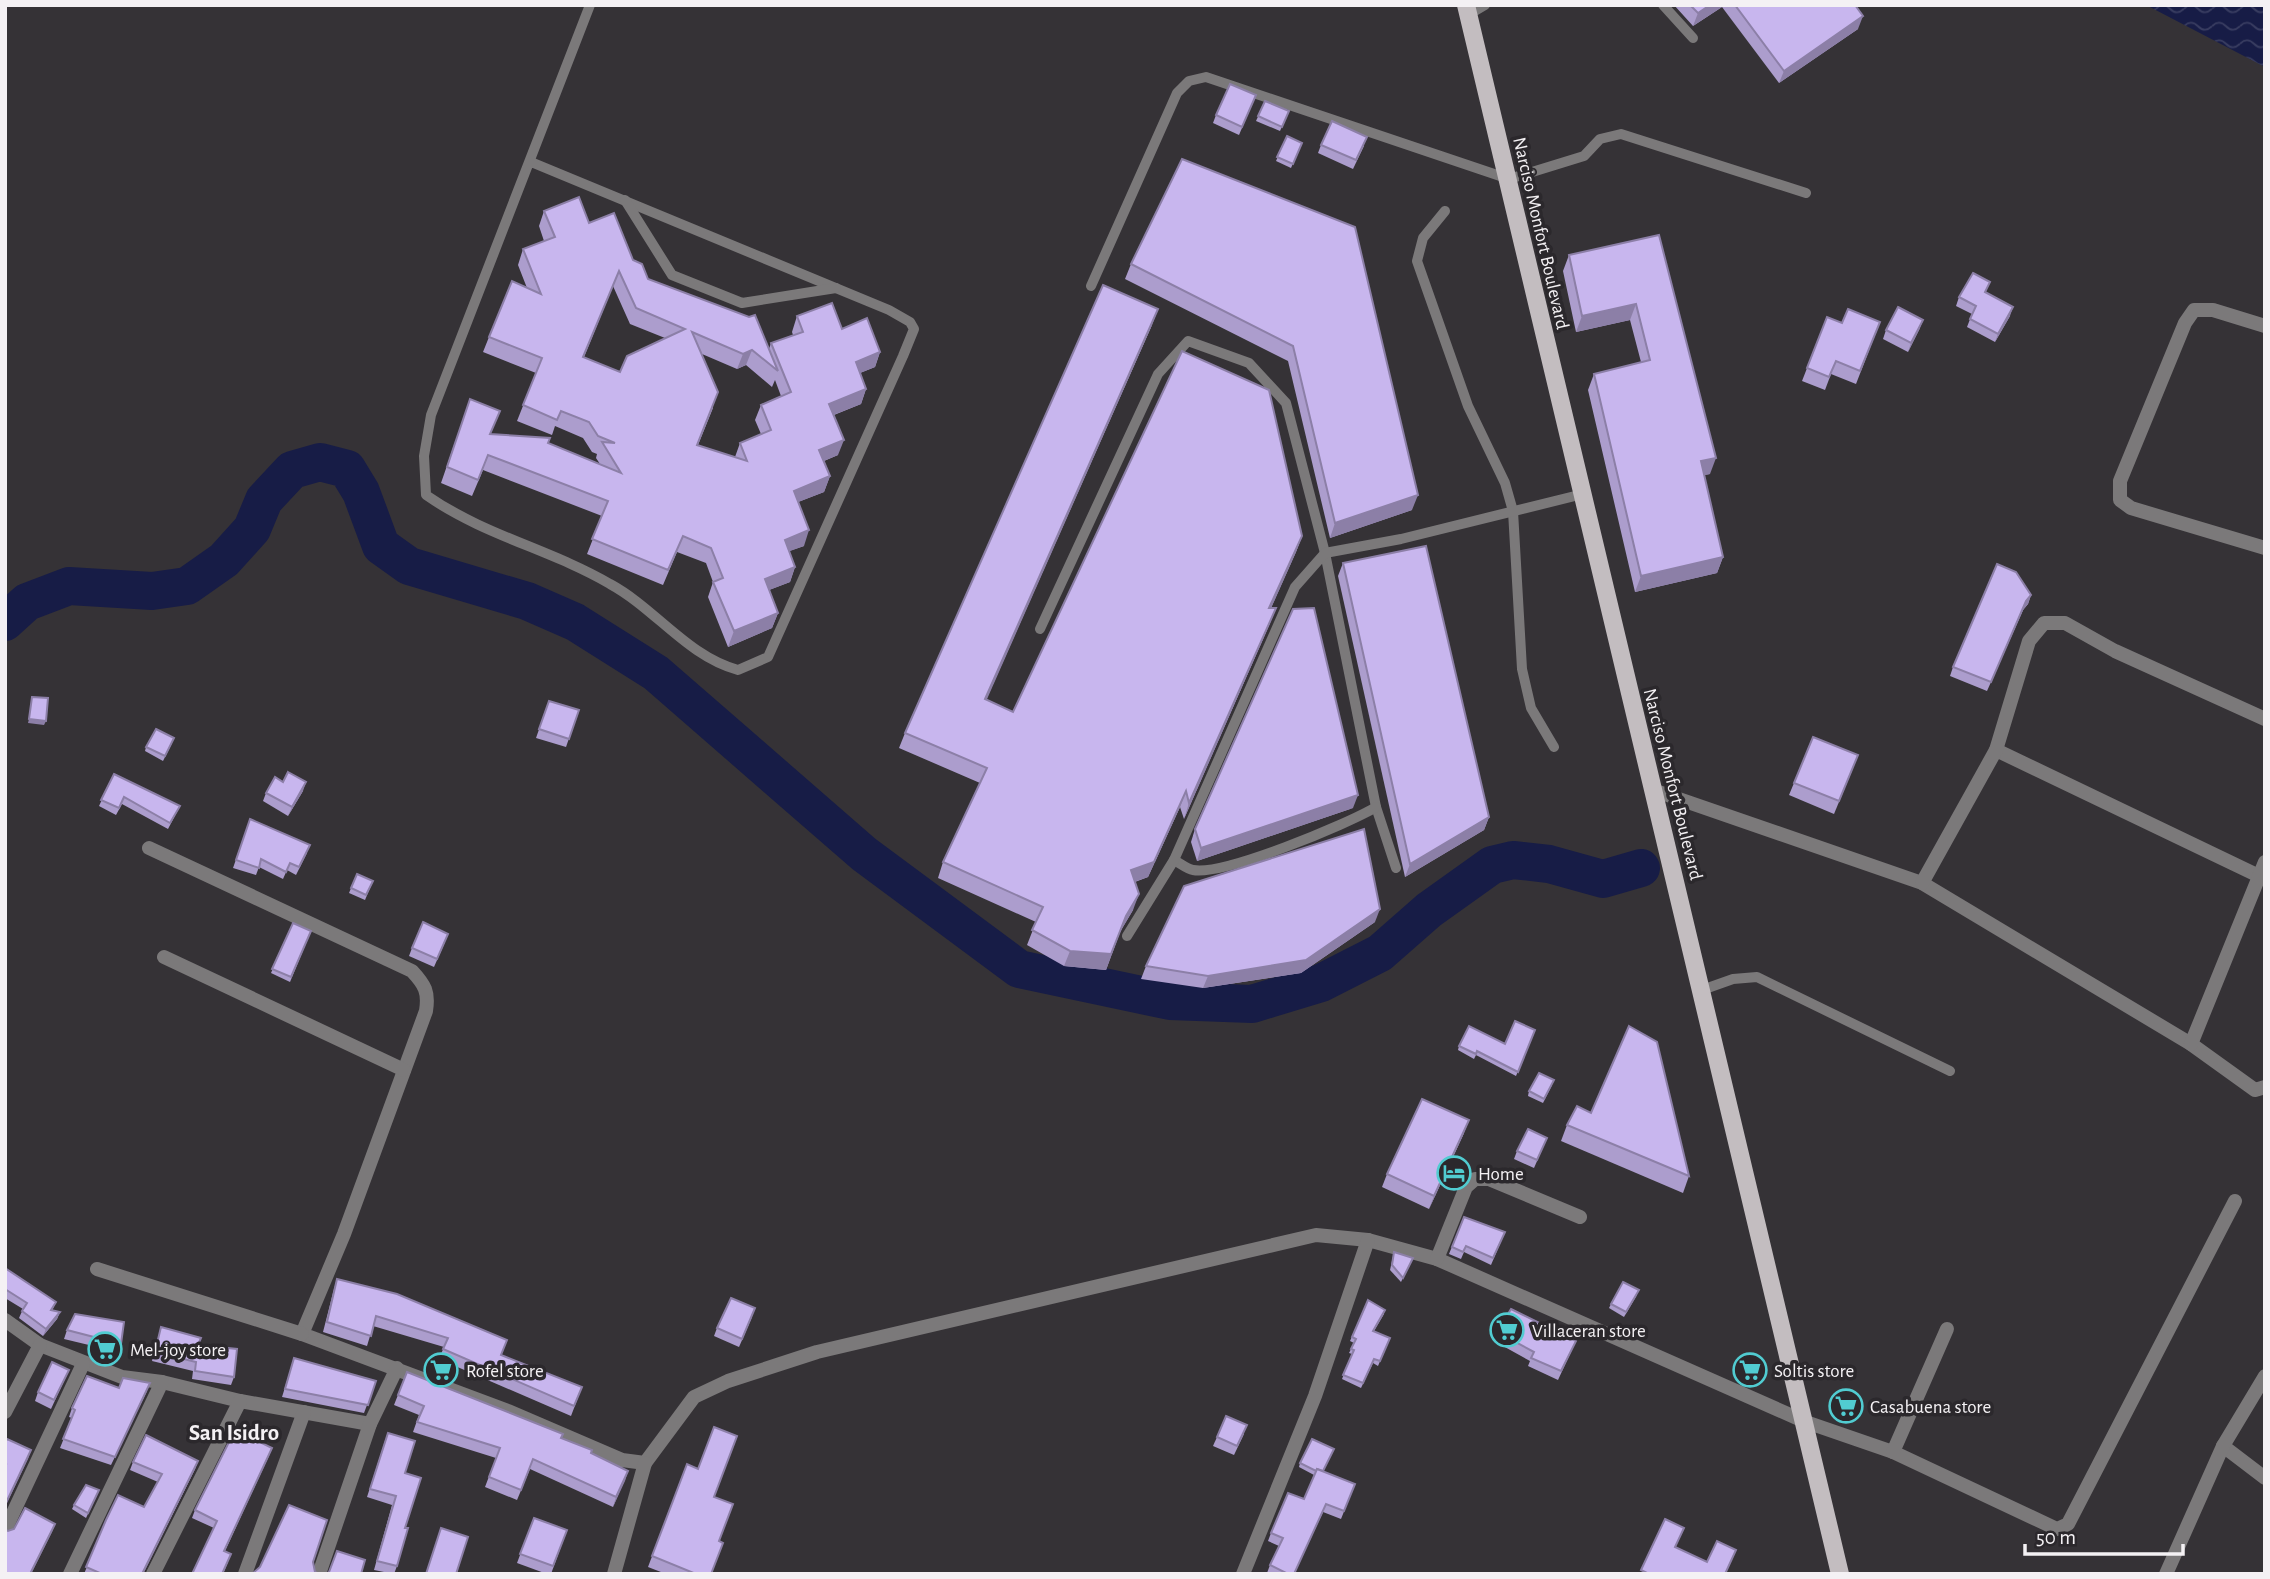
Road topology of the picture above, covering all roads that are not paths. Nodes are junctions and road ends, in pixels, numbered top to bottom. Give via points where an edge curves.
1 (590, 5) edge
2 (1485, 5) edge
3 (1663, 5) edge
4 (1467, 10) edge
5 (1693, 37) dead end
6 (531, 162) junction
7 (1508, 179) junction
8 (1806, 193) dead end
9 (625, 201) junction
10 (1445, 211) dead end
11 (1091, 286) dead end
12 (836, 288) junction
13 (2265, 326) edge
14 (1583, 494) junction
15 (1513, 511) junction
16 (2264, 546) edge
17 (1325, 554) junction
18 (1040, 629) dead end
19 (2265, 719) edge
20 (1554, 747) dead end
21 (1996, 750) junction
22 (1653, 789) junction
23 (1376, 807) junction
24 (149, 848) dead end
25 (1174, 860) junction
26 (1396, 868) dead end
27 (2262, 869) edge
28 (1922, 883) junction
29 (1127, 936) edge
30 (164, 957) dead end
31 (1702, 990) junction
32 (2191, 1044) junction
33 (404, 1070) junction
34 (1950, 1071) dead end
35 (2265, 1087) edge
36 (2235, 1201) dead end
37 (1580, 1217) dead end
38 (1368, 1240) junction
39 (1437, 1259) junction
40 (97, 1269) dead end
41 (5, 1320) edge
42 (1947, 1329) dead end
43 (302, 1334) junction
44 (40, 1345) junction
45 (83, 1364) junction
46 (397, 1368) junction
47 (2265, 1376) edge
48 (162, 1381) junction
49 (240, 1401) junction
50 (5, 1411) edge
51 (303, 1412) junction
52 (1806, 1422) junction
53 (370, 1424) junction
54 (2223, 1446) junction
55 (1894, 1452) junction
56 (645, 1463) junction
57 (2265, 1478) edge
58 (5, 1530) edge
59 (69, 1574) edge
60 (153, 1574) edge
61 (245, 1574) edge
62 (319, 1574) edge
63 (614, 1574) edge
64 (1243, 1574) edge
65 (1840, 1574) edge
66 (2166, 1574) edge

1 - 6 lane
2 - 4 lane
3 - 5 lane
4 - 7 main road, Narciso Monfort Boulevard
6 - 9 lane
6 - 12 lane via 431,415 424,456 426,495 459,518 610,584 673,629 701,656 738,670 768,657 778,639 914,329 910,321
7 - 8 lane via 1584,156 1600,139 1621,134
7 - 11 lane via 1229,83 1206,78 1189,81 1177,93
7 - 14 main road, Narciso Monfort Boulevard
9 - 12 lane
9 - 12 lane via 672,275 742,303
10 - 15 lane via 1423,238 1417,261 1468,406 1505,483
13 - 16 street via 2213,310 2194,310 2120,481 2119,500 2131,508
14 - 15 lane
14 - 22 main road, Narciso Monfort Boulevard
15 - 17 lane
15 - 20 lane via 1522,669 1531,708
17 - 18 lane via 1286,403 1249,363 1188,341 1158,374
17 - 23 lane
17 - 25 lane via 1295,587
19 - 21 street via 2115,651 2065,623 2044,623 2029,641
21 - 27 street
21 - 28 street
22 - 28 street
22 - 31 main road, Narciso Monfort Boulevard
23 - 25 lane via 1350,822 1222,868 1193,870
23 - 26 lane
24 - 33 street via 412,971 429,996
25 - 29 lane
27 - 32 street
28 - 32 street
30 - 33 street
31 - 34 lane via 1733,979 1757,977
31 - 52 main road, Narciso Monfort Boulevard
32 - 35 street via 2255,1090
33 - 43 street
36 - 55 street via 2068,1524 2057,1529 2046,1525
37 - 39 street via 1489,1179 1475,1179 1466,1187
38 - 39 street
38 - 56 street via 1316,1235 817,1352 694,1397
38 - 64 street via 1315,1396
39 - 52 street
40 - 43 street
41 - 44 street
42 - 55 street
43 - 46 street
44 - 45 street
44 - 50 street
45 - 48 street via 122,1377
45 - 58 street
46 - 53 street
46 - 56 street via 622,1460
47 - 54 street
48 - 49 street
48 - 59 street
49 - 51 street
49 - 60 street
51 - 53 street
51 - 61 street
52 - 55 street
52 - 65 main road, Narciso Monfort Boulevard
53 - 62 street
54 - 57 street
54 - 66 street
56 - 63 street

